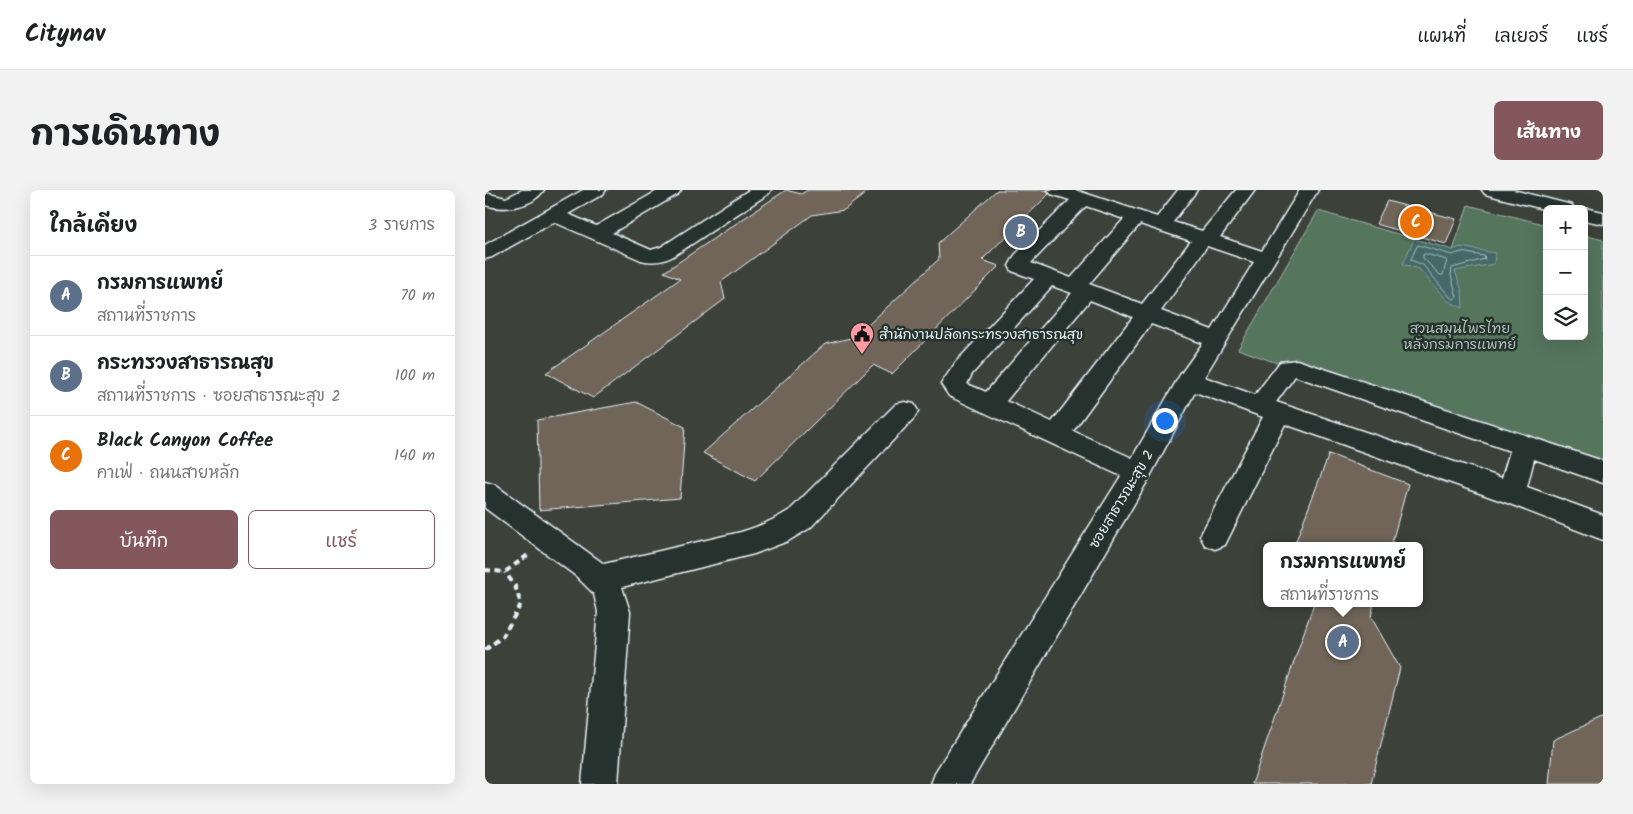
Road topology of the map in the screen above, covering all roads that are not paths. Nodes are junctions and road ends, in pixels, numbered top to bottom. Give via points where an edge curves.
1 (489, 190) edge
2 (535, 190) edge
3 (597, 190) edge
4 (671, 190) edge
5 (763, 190) edge
6 (1123, 190) edge
7 (1188, 190) edge
8 (1246, 190) edge
9 (1309, 190) edge
10 (1491, 190) edge
11 (485, 192) edge
12 (1067, 193) edge
13 (485, 199) edge
14 (1549, 205) edge
15 (1108, 206) junction
16 (553, 215) junction
17 (1588, 215) edge
18 (1137, 216) junction
19 (1603, 218) edge
20 (1161, 224) junction
21 (597, 234) junction
22 (1206, 238) junction
23 (485, 253) edge
24 (1267, 259) junction
25 (1048, 277) junction
26 (1080, 289) junction
27 (1148, 313) junction
28 (1217, 340) junction
29 (1189, 381) junction
30 (990, 404) junction
31 (1269, 409) junction
32 (905, 411) dead end
33 (1057, 434) junction
34 (1525, 444) junction
35 (1138, 472) junction
36 (1603, 472) edge
37 (1512, 492) junction
38 (485, 493) edge
39 (1603, 528) edge
40 (1215, 536) dead end
41 (599, 579) junction
42 (599, 784) edge
43 (949, 784) edge

1 - 11 street
2 - 13 street via 508,205
3 - 16 street
4 - 21 street
5 - 21 street via 661,255 648,256
6 - 15 street
7 - 20 street
8 - 22 street
9 - 24 street, ซอยสาธารณะสุข 2
10 - 14 street
12 - 15 street
12 - 25 street via 1019,263 1022,268
15 - 18 street
16 - 21 street
16 - 23 street
17 - 19 street
18 - 20 street
18 - 26 street
20 - 22 street
22 - 24 street
22 - 27 street
24 - 28 street, ซอยสาธารณะสุข 2
25 - 26 street
25 - 30 street via 953,384 958,390
26 - 27 street
26 - 30 street
27 - 28 street
27 - 33 street
28 - 29 street, ซอยสาธารณะสุข 2
29 - 31 street
29 - 35 street, ซอยสาธารณะสุข 2
30 - 33 street
31 - 34 street via 1288,368 1297,368
31 - 37 street
31 - 40 street
32 - 41 street via 789,527 744,544
33 - 35 street
34 - 36 street
34 - 37 street
35 - 43 street, ซอยสาธารณะสุข 2
37 - 39 street
38 - 41 street
41 - 42 street via 606,586 614,612

